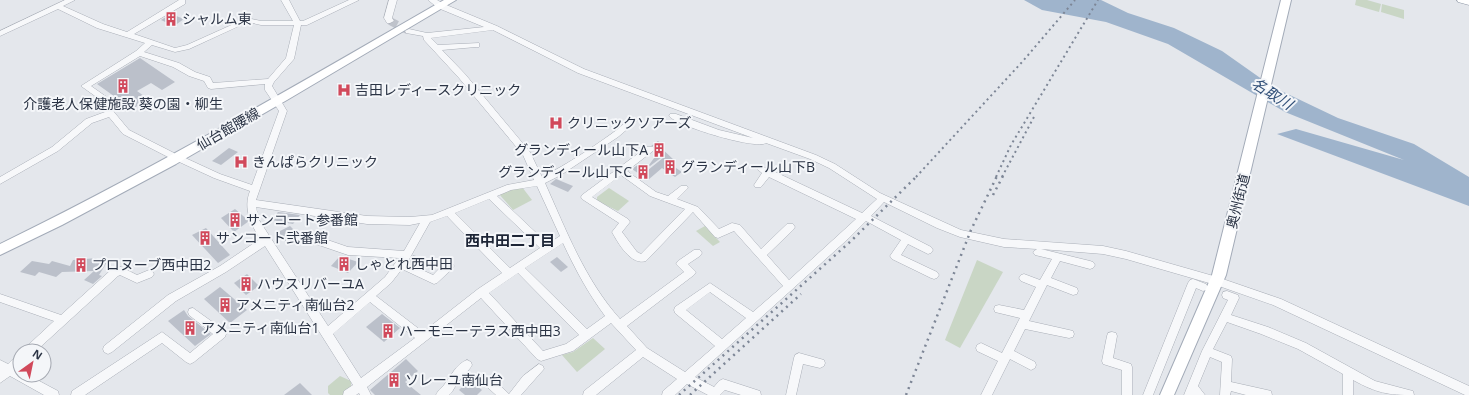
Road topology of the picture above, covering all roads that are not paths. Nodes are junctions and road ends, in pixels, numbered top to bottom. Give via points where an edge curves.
1 (71, 0) edge
2 (285, 0) edge
3 (355, 0) edge
4 (393, 0) edge
5 (1286, 0) edge
6 (1462, 0) edge
7 (182, 2) dead end
8 (440, 2) edge
9 (1469, 2) edge
10 (57, 6) junction
11 (390, 21) dead end
12 (298, 24) junction
13 (494, 28) junction
14 (409, 31) tunnel mouth
15 (0, 34) edge
16 (128, 35) junction
17 (427, 35) junction
18 (151, 42) junction
19 (476, 46) dead end
20 (436, 48) junction
21 (139, 53) junction
22 (270, 81) junction
23 (276, 99) junction
24 (110, 113) junction
25 (673, 116) dead end
26 (633, 121) dead end
27 (776, 144) junction
28 (650, 149) dead end
29 (174, 156) junction
30 (621, 171) junction
31 (0, 181) edge
32 (539, 182) junction
33 (758, 185) dead end
34 (684, 188) dead end
35 (255, 190) junction
36 (490, 194) junction
37 (883, 198) junction
38 (670, 200) junction
39 (251, 203) junction
40 (691, 208) junction
41 (449, 212) junction
42 (863, 217) junction
43 (427, 219) junction
44 (790, 227) dead end
45 (565, 237) junction
46 (907, 238) junction
47 (313, 239) dead end
48 (266, 240) junction
49 (0, 242) edge
50 (546, 248) junction
51 (0, 250) edge
52 (928, 250) dead end
53 (1038, 252) dead end
54 (697, 253) dead end
55 (407, 255) junction
56 (761, 255) junction
57 (1058, 257) junction
58 (400, 264) junction
59 (1090, 265) dead end
60 (449, 266) dead end
61 (519, 268) junction
62 (149, 274) dead end
63 (509, 274) junction
64 (934, 275) dead end
65 (1024, 278) dead end
66 (1218, 278) junction
67 (1043, 282) junction
68 (789, 286) junction
69 (1203, 287) dead end
70 (1073, 291) dead end
71 (482, 292) junction
72 (1226, 295) dead end
73 (369, 296) junction
74 (0, 298) edge
75 (999, 309) dead end
76 (193, 312) dead end
77 (612, 317) junction
78 (1225, 317) junction
79 (754, 318) junction
80 (63, 320) junction
81 (1025, 320) junction
82 (620, 325) junction
83 (326, 334) junction
84 (1069, 334) dead end
85 (587, 336) junction
86 (1112, 336) dead end
87 (422, 337) junction
88 (38, 343) edge
89 (722, 345) junction
90 (981, 348) dead end
91 (108, 350) dead end
92 (643, 351) junction
93 (1208, 351) junction
94 (1006, 356) junction
95 (820, 363) dead end
96 (467, 365) dead end
97 (1030, 365) dead end
98 (5, 367) edge
99 (539, 369) dead end
100 (1348, 371) junction
101 (0, 378) edge
102 (686, 378) junction
103 (490, 383) dead end
104 (360, 385) junction
105 (1225, 390) edge
106 (1190, 391) edge
107 (1469, 391) edge
108 (715, 394) edge
109 (54, 395) edge
110 (76, 395) edge
111 (348, 395) edge
112 (366, 395) edge
113 (441, 395) edge
114 (504, 395) edge
115 (514, 395) edge
116 (588, 395) edge
117 (667, 395) edge
118 (756, 395) edge
119 (791, 395) edge
120 (986, 395) edge
121 (1127, 395) edge
122 (1148, 395) edge
123 (1167, 395) edge
124 (1200, 395) edge
125 (1267, 395) edge
126 (1348, 395) edge
127 (1410, 395) edge

1 - 10 street
2 - 12 street
3 - 12 street
4 - 11 street via 388,18
5 - 66 main road, 奥州街道
6 - 9 highway
7 - 16 street
8 - 13 street
8 - 23 main road, 仙台館腰線
10 - 15 street
10 - 16 street via 100,26
12 - 18 street via 247,20 176,50
12 - 22 street via 290,59
13 - 17 street
13 - 27 street via 581,71
14 - 17 street
16 - 18 street
17 - 20 street
18 - 21 street
19 - 20 street
20 - 32 street via 527,154
21 - 22 street via 176,65 207,79 211,86
21 - 24 street via 85,86 105,100
22 - 23 street via 269,92
23 - 29 main road, 仙台館腰線
23 - 35 street via 283,111
24 - 29 street via 126,132
24 - 31 street via 89,121 55,149
25 - 27 street via 697,126 746,140
26 - 32 street via 558,173
27 - 37 street via 832,166
28 - 30 street
29 - 35 street
29 - 49 main road, 仙台館腰線
29 - 51 main road, 仙台館腰線 via 110,195
30 - 38 street via 653,194
30 - 40 street via 585,198 625,222 617,232 634,254 643,258
32 - 36 street via 510,187
32 - 45 street
33 - 42 street via 765,171
34 - 38 street
35 - 39 street
36 - 41 street
36 - 50 street
37 - 42 street
37 - 66 street via 940,225 982,239 1103,250
38 - 40 street
39 - 43 street via 367,220
39 - 48 street via 254,221
40 - 56 street via 695,209 718,234 732,227 737,228
41 - 43 street
41 - 63 street
42 - 46 street
42 - 68 street
43 - 55 street
44 - 56 street
45 - 50 street
45 - 77 street via 594,294
46 - 52 street
46 - 64 street via 895,256
47 - 55 street via 348,251 394,252
48 - 83 street
48 - 91 street via 223,269 172,298
50 - 61 street
53 - 57 street
54 - 82 street via 681,264 691,272
55 - 58 street
56 - 68 street
57 - 59 street
57 - 67 street
58 - 60 street via 434,280
58 - 73 street via 388,280
61 - 63 street
61 - 85 street
62 - 80 street via 137,279 121,271 115,272
63 - 71 street
65 - 67 street
66 - 107 street via 1277,302
66 - 123 main road, 奥州街道
67 - 70 street
67 - 81 street
68 - 79 street
69 - 122 street via 1193,283
71 - 85 street via 541,356 569,348
71 - 87 street
72 - 78 street via 1234,298
73 - 83 street
73 - 87 street
74 - 80 street
75 - 81 street
76 - 110 street via 221,334 190,359 162,337
77 - 82 street
77 - 85 street
78 - 93 street
78 - 100 street via 1302,346
79 - 89 street
79 - 89 street via 710,287 679,310
80 - 88 street
81 - 84 street
81 - 94 street
82 - 92 street
83 - 104 street
86 - 121 street via 1107,361 1127,367
87 - 104 street
89 - 102 street
90 - 94 street
92 - 102 street
92 - 116 street
93 - 105 street via 1227,359
93 - 106 street
94 - 97 street
94 - 120 street
95 - 119 street via 798,358
96 - 113 street
98 - 101 street
98 - 109 street
99 - 115 street
100 - 126 street
100 - 127 street via 1373,385
102 - 108 street
102 - 117 street
103 - 114 street
104 - 111 street
104 - 112 street
105 - 125 street
106 - 124 street
108 - 118 street via 723,384

